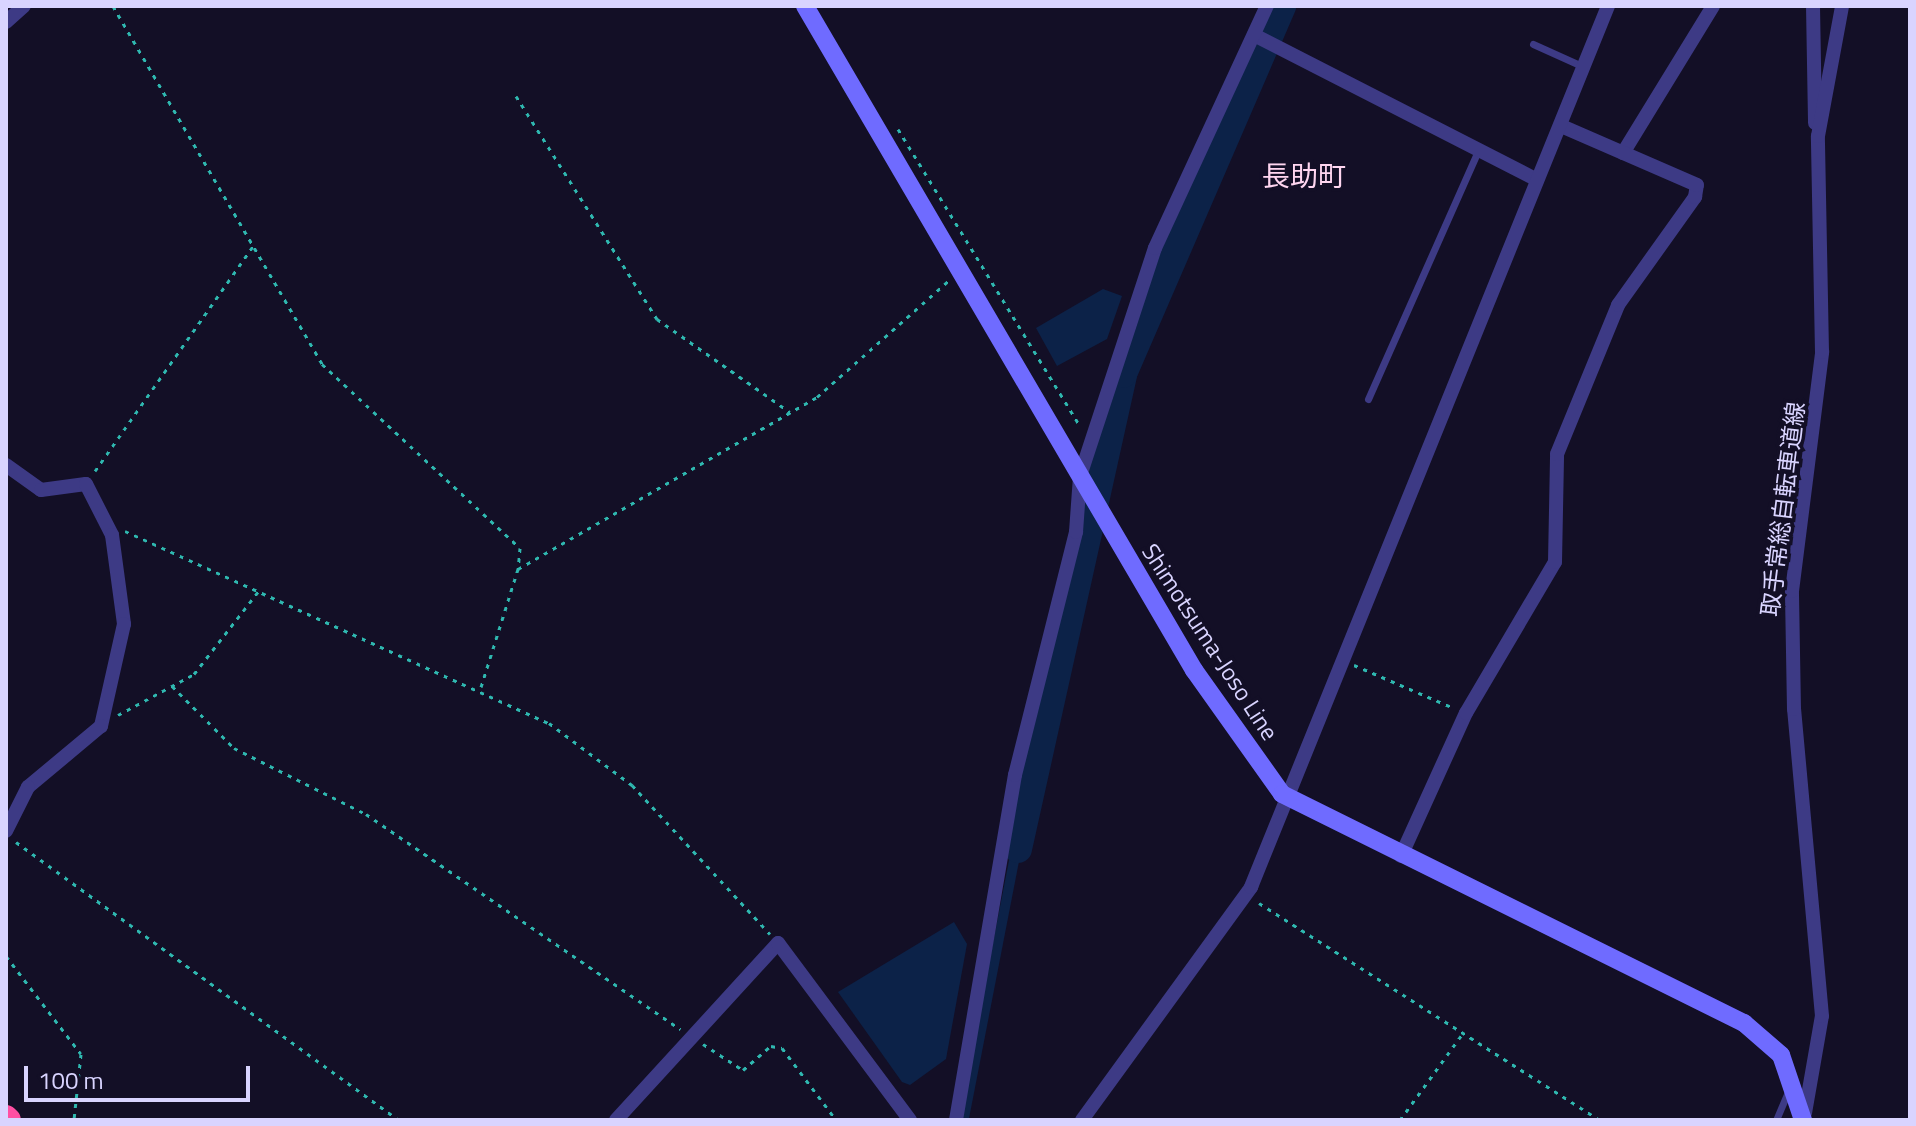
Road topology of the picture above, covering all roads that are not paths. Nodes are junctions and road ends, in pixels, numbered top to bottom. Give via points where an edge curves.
1 (24, 6) edge
2 (805, 6) edge
3 (1267, 6) edge
4 (1608, 6) edge
5 (1713, 6) edge
6 (1813, 6) edge
7 (1842, 6) edge
8 (6, 22) edge
9 (1254, 35) junction
10 (1533, 44) dead end
11 (1584, 67) junction
12 (1561, 126) junction
13 (1818, 136) junction
14 (1479, 149) junction
15 (1623, 153) junction
16 (1537, 180) junction
17 (1368, 399) dead end
18 (6, 465) edge
19 (1084, 483) junction
20 (1289, 801) junction
21 (6, 833) edge
22 (1401, 856) junction
23 (1794, 1079) junction
24 (1804, 1116) edge
25 (616, 1120) edge
26 (910, 1120) edge
27 (956, 1120) edge
28 (1082, 1120) edge
29 (1776, 1120) edge

1 - 8 street
2 - 19 main road, Shimotsuma-Joso Line
3 - 9 street
4 - 11 street
5 - 15 street
6 - 13 street via 1811,107
7 - 13 street, 取手常総自転車道線
9 - 14 street
9 - 19 street via 1155,248 1090,444
10 - 11 lane
11 - 12 street
12 - 15 street
12 - 16 street
13 - 24 street, 取手常総自転車道線 via 1822,352 1791,633 1822,1016
14 - 16 street
14 - 17 lane
15 - 22 street via 1697,185 1695,197 1618,305 1557,454 1555,562 1466,713
16 - 20 street
18 - 21 street via 41,490 86,484 112,535 124,624 103,720 28,787
19 - 20 main road, Shimotsuma-Joso Line via 1194,670
19 - 27 street via 1015,775
20 - 22 main road, Shimotsuma-Joso Line
20 - 28 street via 1246,895
22 - 23 main road, Shimotsuma-Joso Line via 1744,1023 1771,1044
23 - 24 main road, Shimotsuma-Joso Line
23 - 29 lane
25 - 26 street via 688,1035 778,943

